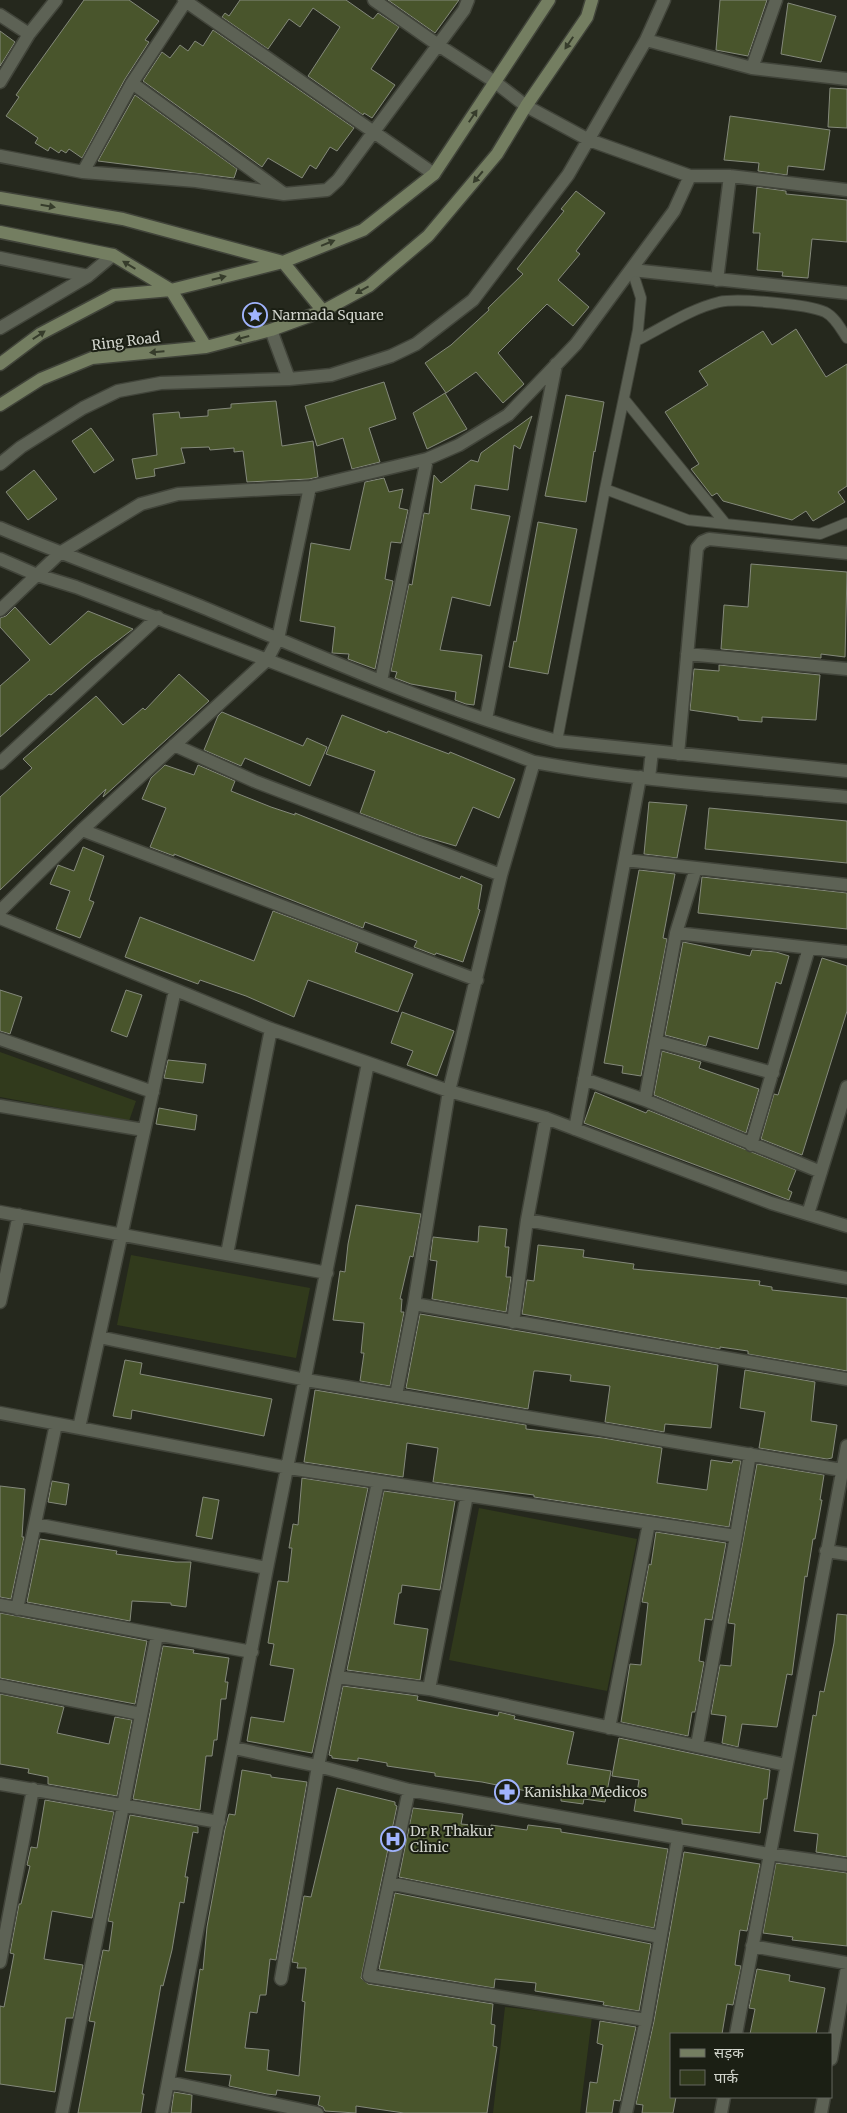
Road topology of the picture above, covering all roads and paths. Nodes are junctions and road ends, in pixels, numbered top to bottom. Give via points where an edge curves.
1 (56, 0) edge
2 (374, 0) edge
3 (468, 0) edge
4 (549, 0) edge
5 (592, 0) edge
6 (664, 0) edge
7 (776, 0) edge
8 (185, 1) edge
9 (0, 15) edge
10 (29, 34) junction
11 (646, 40) junction
12 (438, 45) junction
13 (752, 68) junction
14 (847, 78) edge
15 (0, 82) edge
16 (495, 82) junction
17 (132, 83) junction
18 (526, 106) junction
19 (373, 133) junction
20 (589, 140) junction
21 (0, 156) edge
22 (83, 172) junction
23 (434, 174) junction
24 (690, 176) junction
25 (730, 176) junction
26 (847, 190) edge
27 (284, 194) junction
28 (0, 198) edge
29 (0, 232) edge
30 (112, 255) junction
31 (0, 258) edge
32 (283, 262) junction
33 (632, 270) junction
34 (88, 276) junction
35 (717, 280) junction
36 (171, 290) junction
37 (847, 293) edge
38 (323, 311) junction
39 (0, 328) edge
40 (271, 330) junction
41 (847, 338) edge
42 (636, 341) junction
43 (206, 347) junction
44 (0, 364) edge
45 (556, 364) junction
46 (289, 379) junction
47 (624, 399) junction
48 (0, 405) edge
49 (427, 459) junction
50 (0, 464) edge
51 (310, 487) junction
52 (605, 489) junction
53 (725, 523) junction
54 (847, 523) edge
55 (0, 528) edge
56 (60, 553) junction
57 (847, 553) edge
58 (0, 559) edge
59 (37, 575) junction
60 (0, 610) edge
61 (158, 617) junction
62 (278, 639) junction
63 (688, 654) junction
64 (267, 660) junction
65 (847, 669) edge
66 (381, 681) junction
67 (486, 719) junction
68 (557, 741) junction
69 (174, 745) junction
70 (652, 751) junction
71 (678, 754) junction
72 (534, 762) junction
73 (0, 763) edge
74 (847, 771) edge
75 (644, 778) junction
76 (847, 797) edge
77 (82, 830) junction
78 (625, 860) junction
79 (696, 868) junction
80 (501, 875) junction
81 (847, 885) edge
82 (0, 911) edge
83 (0, 918) edge
84 (676, 933) junction
85 (808, 948) junction
86 (847, 952) edge
87 (477, 980) junction
88 (176, 990) junction
89 (271, 1029) junction
90 (0, 1039) edge
91 (656, 1041) junction
92 (368, 1063) junction
93 (773, 1073) junction
94 (584, 1079) junction
95 (847, 1087) edge
96 (449, 1091) junction
97 (152, 1092) junction
98 (645, 1100) junction
99 (0, 1106) edge
100 (546, 1118) junction
101 (575, 1129) junction
102 (144, 1130) junction
103 (751, 1145) junction
104 (821, 1172) junction
105 (0, 1212) edge
106 (808, 1214) junction
107 (19, 1215) junction
108 (528, 1220) junction
109 (847, 1226) edge
110 (123, 1235) junction
111 (226, 1254) junction
112 (327, 1273) junction
113 (847, 1278) edge
114 (0, 1302) edge
115 (414, 1304) junction
116 (513, 1322) junction
117 (99, 1337) junction
118 (847, 1379) edge
119 (306, 1380) junction
120 (396, 1395) junction
121 (0, 1413) edge
122 (56, 1424) junction
123 (79, 1428) junction
124 (847, 1446) edge
125 (750, 1454) junction
126 (289, 1468) junction
127 (842, 1470) junction
128 (378, 1482) junction
129 (466, 1495) junction
130 (649, 1523) junction
131 (35, 1524) junction
132 (736, 1536) junction
133 (826, 1551) junction
134 (847, 1554) edge
135 (267, 1568) junction
136 (0, 1605) edge
137 (17, 1609) junction
138 (157, 1635) junction
139 (252, 1652) junction
140 (338, 1677) junction
141 (0, 1686) edge
142 (429, 1688) junction
143 (141, 1714) junction
144 (609, 1728) junction
145 (697, 1745) junction
146 (234, 1748) junction
147 (786, 1765) junction
148 (318, 1766) junction
149 (0, 1784) edge
150 (33, 1789) junction
151 (409, 1790) junction
152 (123, 1806) junction
153 (219, 1822) junction
154 (678, 1838) junction
155 (769, 1854) junction
156 (847, 1864) edge
157 (390, 1883) junction
158 (660, 1937) junction
159 (752, 1946) junction
160 (0, 1962) edge
161 (847, 1965) edge
162 (281, 1978) dead end
163 (646, 2020) junction
164 (736, 2033) edge
165 (832, 2053) edge
166 (168, 2082) junction
167 (724, 2098) edge
168 (824, 2098) edge
169 (62, 2113) edge
170 (162, 2113) edge
171 (317, 2113) edge
172 (626, 2113) edge
173 (721, 2113) edge
174 (821, 2113) edge

1 - 10 street
2 - 12 street
3 - 12 street
4 - 16 main road
5 -> 18 main road, Ring Road via 587,17
6 - 11 street
7 - 13 street
8 - 17 street
8 - 19 street
9 - 10 street
10 - 15 street
11 - 13 street
11 - 20 street
12 - 16 street
12 - 19 street
13 - 14 street
16 - 18 street
23 -> 16 main road
17 - 22 street
17 - 27 street
18 - 20 street
18 -> 38 main road, Ring Road via 497,154 428,236 369,286
19 - 23 street
19 - 27 street via 327,190
20 - 24 street
20 - 46 street via 563,182 473,300 438,328 391,356 331,375
21 - 22 street
22 - 27 street via 196,181
32 -> 23 main road via 362,230
24 - 25 street
24 - 33 street via 674,211
25 - 26 street
25 - 35 street
28 -> 32 main road via 123,219
29 - 30 main road
30 - 34 street
36 -> 30 main road
31 - 34 street
36 -> 32 main road
32 - 38 main road
33 - 35 street
33 - 42 lane via 641,298
33 - 45 street via 576,344
34 - 39 street
35 - 37 street
36 - 43 main road
44 -> 36 main road via 40,334 114,295
38 - 40 main road, Ring Road
40 -> 43 main road, Ring Road
40 - 46 street
41 - 42 lane via 827,313 810,307 720,302
42 - 47 lane
43 -> 48 main road, Ring Road via 92,358 41,379
45 - 49 street via 508,415 459,445
45 - 67 street
46 - 50 street via 161,383 118,391 83,408
47 - 52 lane
47 - 53 lane
49 - 51 street
49 - 66 street
51 - 56 street via 178,494 141,504
51 - 62 street
52 - 53 lane via 688,520
52 - 68 lane
53 - 54 lane via 820,534
55 - 56 street
56 - 59 street
56 - 62 street via 159,589
57 - 63 street via 709,539 702,542 698,548
58 - 59 street
59 - 60 street
59 - 61 street
61 - 64 street
61 - 73 street
62 - 64 street
62 - 66 street
63 - 65 street
63 - 71 street
64 - 69 street
64 - 72 street
66 - 67 street via 420,698
67 - 68 street
68 - 70 street
69 - 77 street
69 - 80 street via 254,781
70 - 71 street
70 - 75 street
71 - 74 street
72 - 75 street
72 - 80 street
75 - 76 street
75 - 78 street
77 - 82 street
77 - 87 street
78 - 79 street
78 - 94 street
79 - 81 street
79 - 84 street
80 - 87 street
83 - 88 street
84 - 85 street
84 - 91 street
85 - 86 street
85 - 93 street
87 - 96 street
88 - 89 street
88 - 97 street
89 - 92 street
89 - 111 street
90 - 97 street
91 - 93 street
91 - 98 street
92 - 96 street
92 - 112 street
93 - 103 street
94 - 98 street
94 - 101 street
95 - 104 street
96 - 100 street
96 - 115 street
97 - 102 street
98 - 103 street
99 - 102 street
100 - 101 street
100 - 108 street
101 - 106 street
102 - 110 street
103 - 104 street
104 - 106 street
105 - 107 street
106 - 109 street
107 - 110 street
107 - 114 street
108 - 113 street
108 - 116 street
110 - 111 street
110 - 117 street
111 - 112 street
112 - 119 street
115 - 116 street
115 - 120 street
116 - 118 street
117 - 119 street
117 - 123 street
119 - 120 street
119 - 126 street
120 - 125 street
121 - 122 street
122 - 123 street
122 - 131 street
123 - 126 street
124 - 127 street
125 - 127 street
125 - 132 street
126 - 128 street
126 - 135 street
127 - 133 street
128 - 129 street
128 - 140 street
129 - 130 street
129 - 142 street
130 - 132 street
130 - 144 street
131 - 135 street
131 - 137 street
132 - 145 street
133 - 134 street
133 - 147 street
135 - 139 street
136 - 137 street
137 - 138 street
138 - 139 street
138 - 143 street
139 - 146 street
140 - 142 street
140 - 148 street
141 - 143 street
142 - 144 street
143 - 152 street
144 - 145 street
145 - 147 street
146 - 148 street
146 - 153 street
147 - 155 street
148 - 151 street
148 - 162 street
149 - 150 street
150 - 152 street
150 - 160 street
151 - 154 street
151 - 157 street
152 - 153 street
152 - 169 street
153 - 166 street
154 - 155 street
154 - 158 street
155 - 156 street
155 - 159 street
157 - 158 street
157 - 163 street via 370,1976
158 - 163 street
159 - 161 street
159 - 164 street
161 - 165 street
163 - 172 street
166 - 170 street
166 - 171 street
167 - 173 street
168 - 174 street

